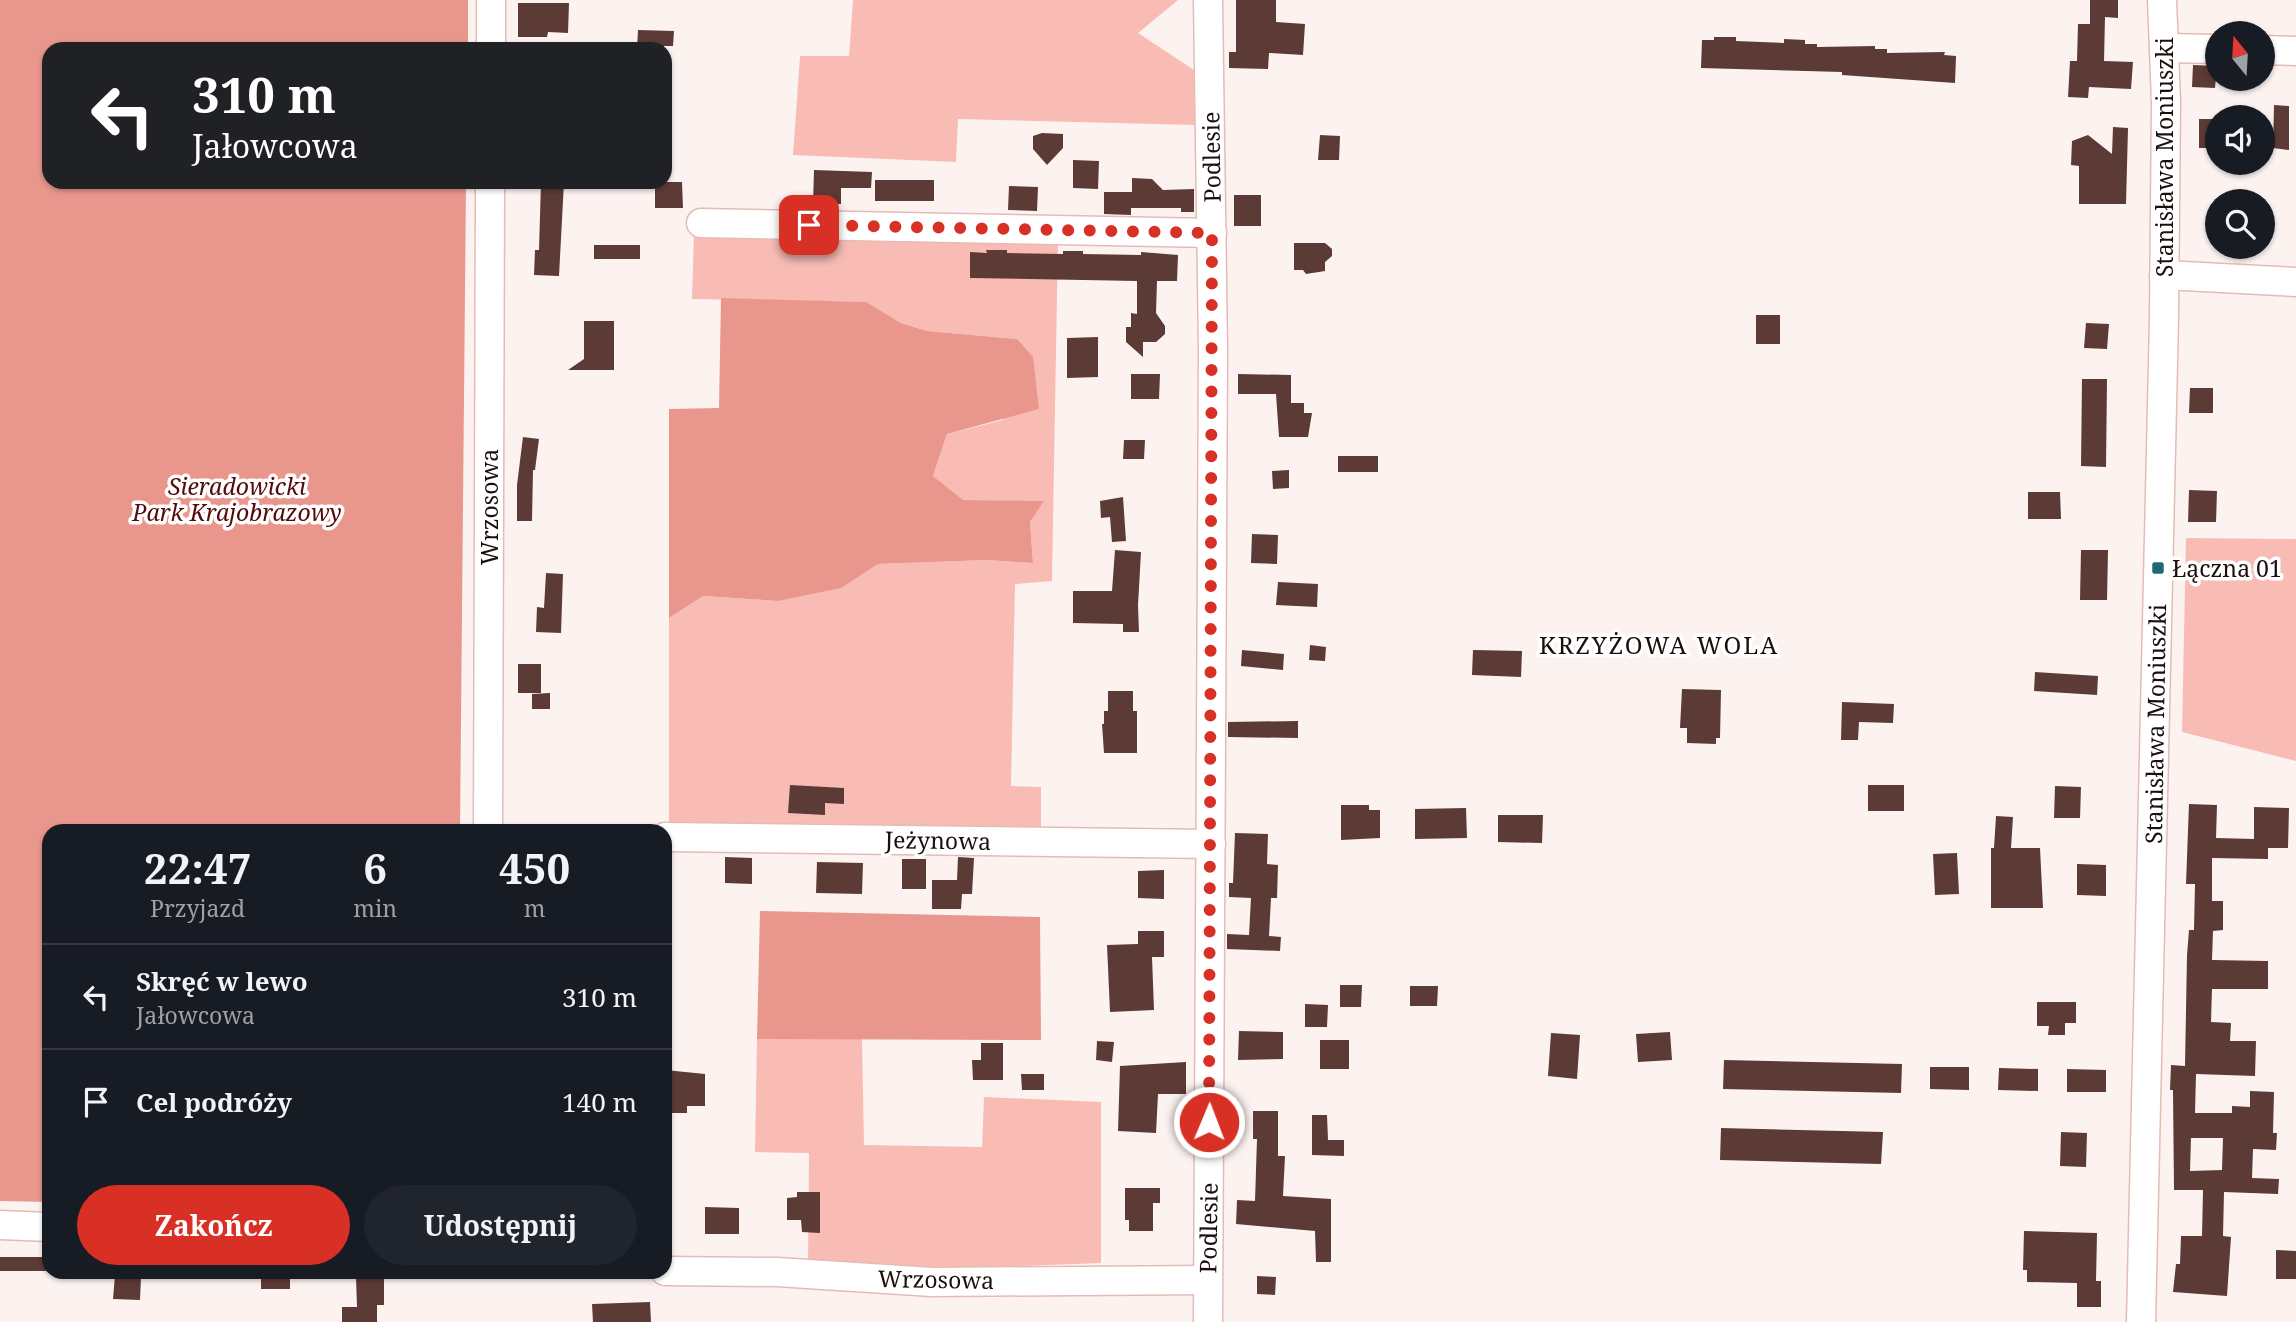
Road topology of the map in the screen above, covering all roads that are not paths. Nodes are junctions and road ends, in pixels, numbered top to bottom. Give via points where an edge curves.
1 (491, 0) edge
2 (1208, 0) edge
3 (2162, 0) edge
4 (491, 42) edge
5 (2165, 48) junction
6 (2205, 49) edge
7 (2275, 50) edge
8 (2296, 51) edge
9 (490, 189) edge
10 (701, 223) dead end
11 (1212, 233) junction
12 (2164, 275) junction
13 (2296, 282) edge
14 (488, 824) edge
15 (672, 837) edge
16 (1211, 844) junction
17 (0, 1225) edge
18 (42, 1227) edge
19 (672, 1270) edge
20 (1207, 1280) junction
21 (1208, 1322) edge
22 (2141, 1322) edge

1 - 4 street
2 - 11 street, Podlesie
3 - 5 street, Stanisława Moniuszki
5 - 6 street
5 - 12 street, Stanisława Moniuszki
7 - 8 street
9 - 14 street, Wrzosowa
10 - 11 street
11 - 16 street, Podlesie
12 - 13 street
12 - 22 street, Stanisława Moniuszki
15 - 16 street, Jeżynowa
16 - 20 street, Podlesie
17 - 18 street
19 - 20 street, Wrzosowa via 932,1282
20 - 21 street, Podlesie

